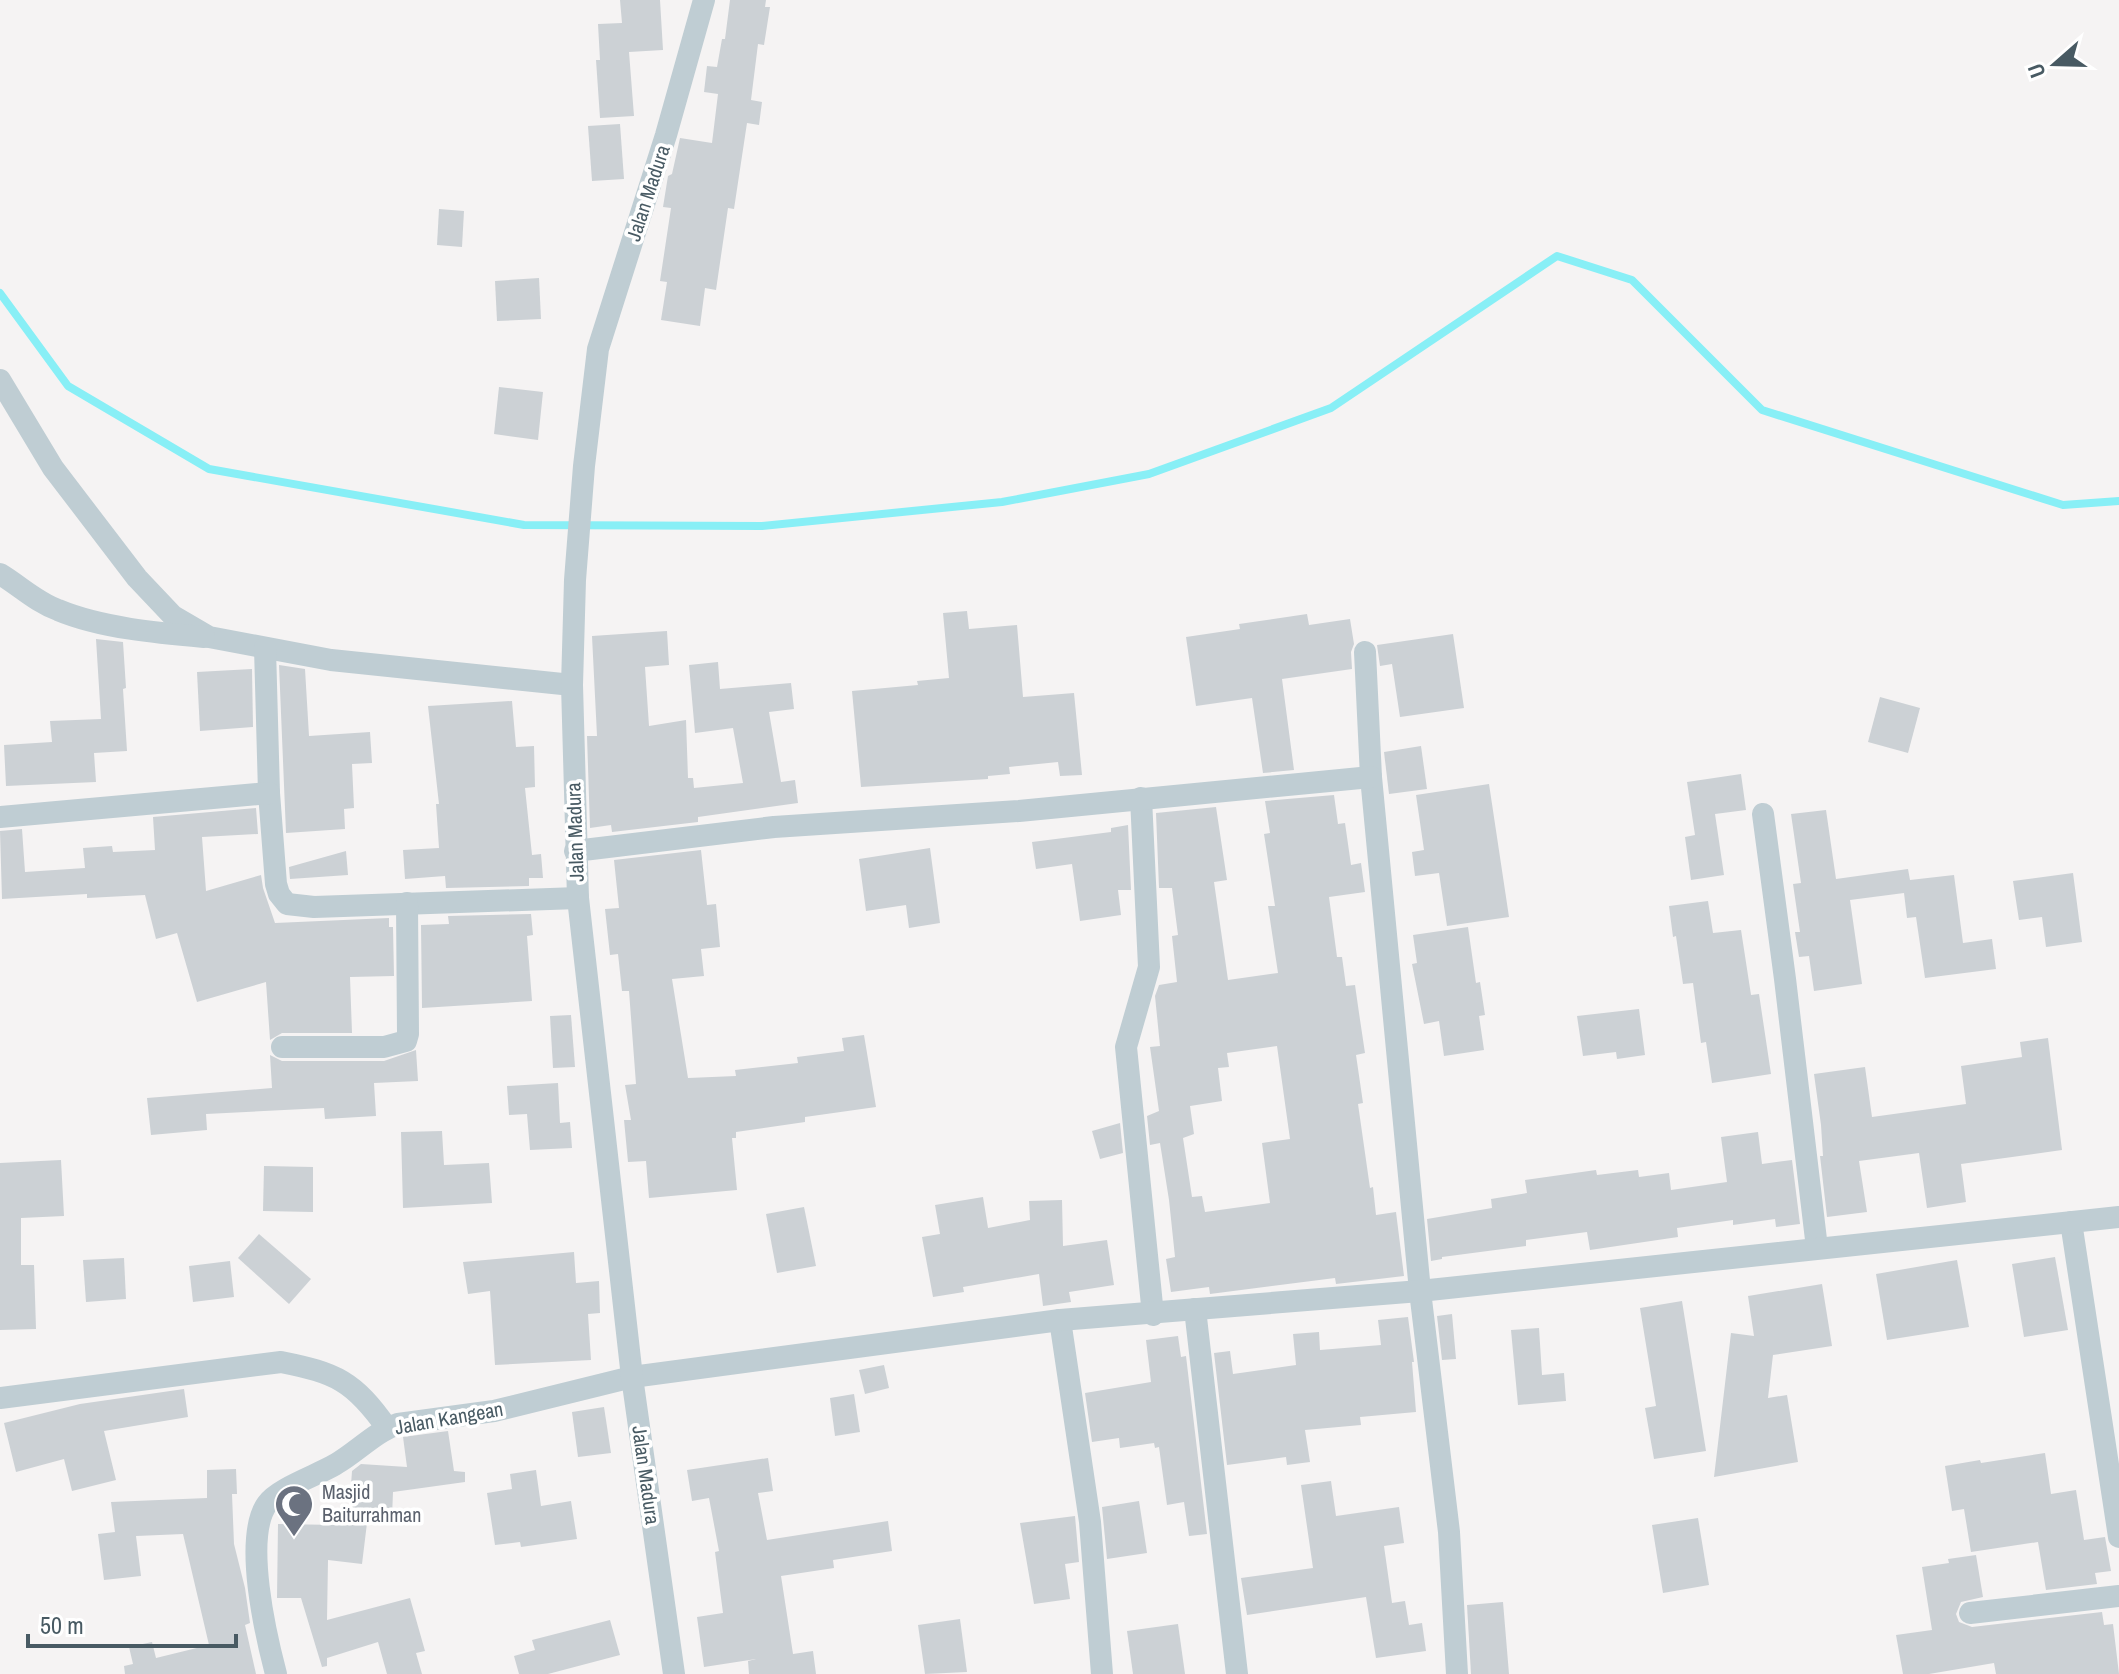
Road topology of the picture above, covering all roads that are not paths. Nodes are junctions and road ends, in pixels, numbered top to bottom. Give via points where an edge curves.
1 (704, 0) edge
2 (0, 380) edge
3 (0, 574) edge
4 (209, 637) junction
5 (265, 648) junction
6 (1365, 652) dead end
7 (572, 685) junction
8 (1371, 777) junction
9 (269, 793) junction
10 (1141, 798) junction
11 (1763, 814) dead end
12 (0, 817) edge
13 (575, 851) junction
14 (578, 898) junction
15 (407, 903) junction
16 (282, 1047) dead end
17 (2119, 1217) edge
18 (2071, 1222) junction
19 (1817, 1248) junction
20 (1420, 1291) junction
21 (1195, 1309) junction
22 (1153, 1315) junction
23 (1060, 1320) junction
24 (632, 1377) junction
25 (0, 1398) edge
26 (387, 1428) junction
27 (2119, 1537) edge
28 (2119, 1596) edge
29 (1970, 1613) dead end
30 (276, 1674) edge
31 (674, 1674) edge
32 (1102, 1674) edge
33 (1237, 1674) edge
34 (1457, 1674) edge

1 - 7 street, Jalan Madura via 598,349 575,580
2 - 4 street via 53,468 137,578 173,616
3 - 4 street via 60,611 144,633
4 - 5 street
5 - 7 street via 331,660
5 - 9 street
6 - 8 street
7 - 13 street, Jalan Madura
8 - 10 street
8 - 20 street
9 - 12 street
9 - 15 street via 276,884 287,904
10 - 13 street via 774,827
10 - 22 street via 1149,967 1126,1047
11 - 19 street
13 - 14 street, Jalan Madura
14 - 15 street
14 - 24 street, Jalan Madura
15 - 16 street via 406,1041 384,1047
17 - 18 street, Jalan Kangean
18 - 19 street, Jalan Kangean
18 - 27 street
19 - 20 street, Jalan Kangean
20 - 21 street, Jalan Kangean
20 - 34 street via 1449,1532
21 - 22 street, Jalan Kangean
21 - 33 street
22 - 23 street, Jalan Kangean
23 - 24 street, Jalan Kangean
23 - 32 street via 1090,1522
24 - 26 street, Jalan Kangean via 494,1411
24 - 31 street, Jalan Madura
25 - 26 street via 281,1362 340,1379 367,1399
26 - 30 street, Jalan Kangean via 267,1504 256,1544
28 - 29 street

